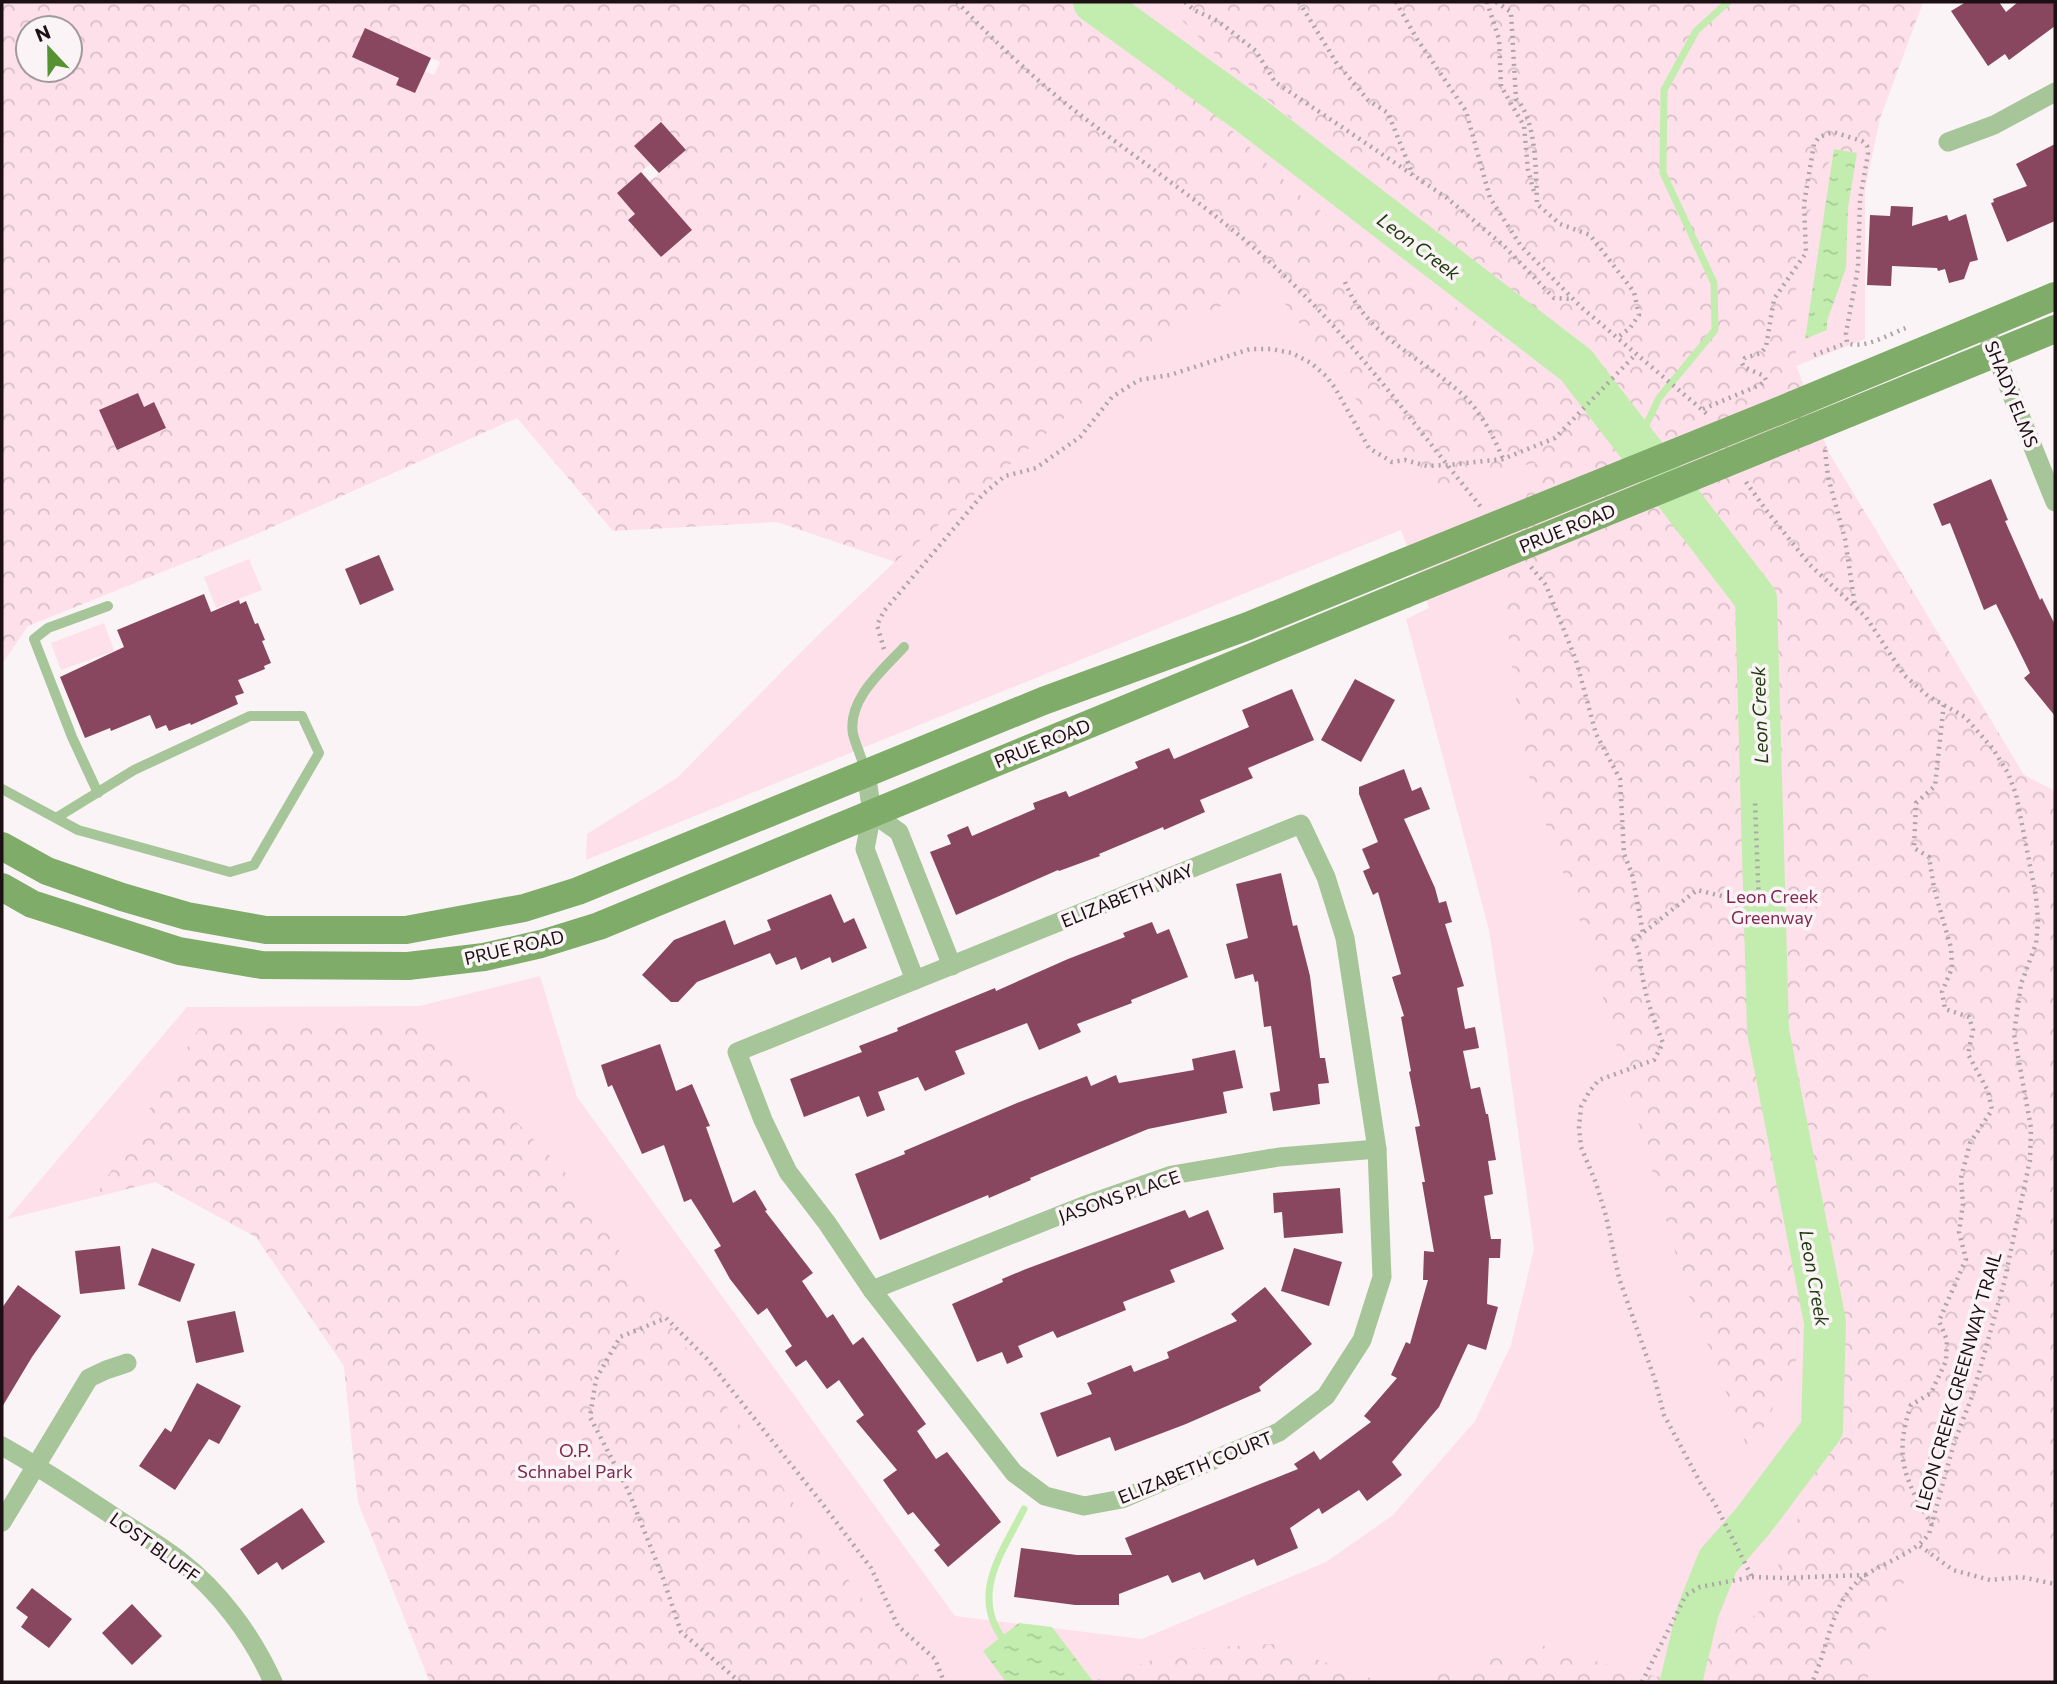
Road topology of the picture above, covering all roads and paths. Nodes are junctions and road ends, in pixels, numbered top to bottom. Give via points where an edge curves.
1 (957, 2) edge
2 (1185, 2) edge
3 (1299, 2) edge
4 (1395, 2) edge
5 (1487, 2) edge
6 (1496, 2) edge
7 (2055, 92) edge
8 (1948, 142) dead end
9 (1414, 176) junction
10 (1537, 204) junction
11 (1345, 282) dead end
12 (2055, 296) edge
13 (1573, 299) junction
14 (1918, 324) dead end
15 (1984, 326) junction
16 (2055, 329) edge
17 (1616, 338) junction
18 (1847, 343) junction
19 (1996, 354) junction
20 (1636, 355) junction
21 (1814, 355) dead end
22 (1703, 409) junction
23 (1714, 422) dead end
24 (1814, 428) junction
25 (1503, 459) junction
26 (1447, 465) junction
27 (1740, 470) dead end
28 (2055, 502) edge
29 (1488, 515) dead end
30 (1529, 565) dead end
31 (108, 606) dead end
32 (1856, 607) junction
33 (904, 647) dead end
34 (882, 648) dead end
35 (1944, 703) junction
36 (866, 772) junction
37 (2, 789) edge
38 (98, 793) junction
39 (1755, 802) dead end
40 (872, 813) junction
41 (56, 818) junction
42 (1301, 824) joint
43 (2, 846) edge
44 (2, 887) edge
45 (1643, 933) junction
46 (952, 966) junction
47 (915, 980) junction
48 (737, 1052) joint
49 (1377, 1149) junction
50 (872, 1290) junction
51 (127, 1363) dead end
52 (2, 1446) edge
53 (36, 1465) junction
54 (2, 1522) edge
55 (1932, 1525) junction
56 (1920, 1546) junction
57 (1866, 1575) junction
58 (1752, 1577) junction
59 (2055, 1584) edge
60 (273, 1682) edge
61 (740, 1682) edge
62 (944, 1682) edge
63 (1642, 1682) edge
64 (1812, 1682) edge

1 - 26 path via 1073,109 1275,266 1346,342
2 - 9 path via 1256,51 1275,82
3 - 9 path via 1336,62 1368,100 1388,113
4 - 13 path via 1466,111 1490,198 1501,219
5 - 10 path via 1499,39 1501,86 1524,126
6 - 10 path via 1511,12 1516,99 1524,106 1536,154
7 - 8 street via 1994,125
9 - 13 path via 1503,245 1554,298
10 - 17 path via 1560,225 1590,235 1634,292 1639,315
11 - 25 path via 1360,311 1379,331 1465,397
12 - 15 main road, PRUE ROAD
13 - 17 path
14 - 18 path via 1862,345
15 - 19 street, SHADY ELMS
15 - 36 main road, PRUE ROAD, bridge via 1248,626
16 - 19 main road, PRUE ROAD
17 - 20 path
18 - 21 path
18 - 22 path via 1868,154 1862,141 1833,132 1819,137 1814,145 1804,204 1806,253 1774,299 1766,348 1742,363 1766,380
19 - 24 main road, PRUE ROAD
19 - 28 street, SHADY ELMS
20 - 22 path
20 - 25 path via 1555,438
22 - 23 path
24 - 32 path, LEON CREEK GREENWAY TRAIL via 1845,539
24 - 40 main road, PRUE ROAD, bridge
25 - 26 path
26 - 29 path
26 - 34 path via 1392,462 1369,448 1326,376 1292,354 1250,349 1170,375 1139,380 1112,397 1080,437 1036,468 1005,476 983,494 884,611 877,625
27 - 32 path, LEON CREEK GREENWAY TRAIL via 1810,565
30 - 45 path via 1546,585 1576,660 1596,734 1620,779 1624,854
31 - 38 lane via 48,628 34,639
32 - 35 path, LEON CREEK GREENWAY TRAIL via 1904,675
33 - 36 lane via 854,710 853,732
35 - 55 path, LEON CREEK GREENWAY TRAIL via 1981,734 2008,773 2016,794 2038,921 2036,944 2021,984 2014,1034 2031,1128 2030,1160 2004,1283
35 - 55 path via 1935,786 1916,803 1914,848 1929,857 1951,948 1952,968 1942,992 1945,1009 1969,1017 1973,1030 1968,1054 1988,1091 1992,1110 1970,1143 1961,1178 1964,1204 1959,1232 1966,1259 1939,1321 1947,1340 1946,1361 1931,1393 1911,1405 1905,1423 1902,1458 1909,1488
36 - 40 street
36 - 43 main road, PRUE ROAD via 578,891 524,908 406,930 266,930 187,916 47,871
37 - 41 lane
38 - 41 lane
38 - 41 lane via 134,770 250,716 302,716 319,753 254,865 230,872 78,830
39 - 45 path via 1759,905 1697,890
40 - 44 main road, PRUE ROAD via 599,926 484,957 408,966 262,965 179,951 32,904
40 - 46 street via 899,832
40 - 47 street via 865,849
42 - 46 street, ELIZABETH WAY
42 - 49 street, ELIZABETH COURT via 1326,877 1345,938
45 - 58 path via 1634,940 1650,1010 1663,1043 1654,1060 1599,1080 1588,1092 1581,1107 1581,1147 1596,1183 1619,1278 1664,1415
46 - 47 street, ELIZABETH WAY
47 - 48 street, ELIZABETH WAY
48 - 50 street, ELIZABETH COURT via 788,1172
49 - 50 street, JASONS PLACE via 1279,1157 1172,1175
49 - 50 street, ELIZABETH COURT via 1382,1277 1362,1340 1326,1396 1279,1432 1122,1499 1084,1507 1045,1496 1014,1473
51 - 53 street via 89,1378
52 - 53 street, LOST BLUFF
53 - 54 street
53 - 60 street, LOST BLUFF via 179,1560 205,1583 249,1638
55 - 56 path, LEON CREEK GREENWAY TRAIL
56 - 57 path
56 - 59 path via 1965,1574
57 - 58 path
57 - 64 path via 1842,1602
58 - 63 path via 1700,1587 1686,1595
61 - 62 path via 681,1632 628,1490 590,1417 596,1378 620,1336 666,1318 707,1359 821,1502 871,1568 898,1626 935,1659

